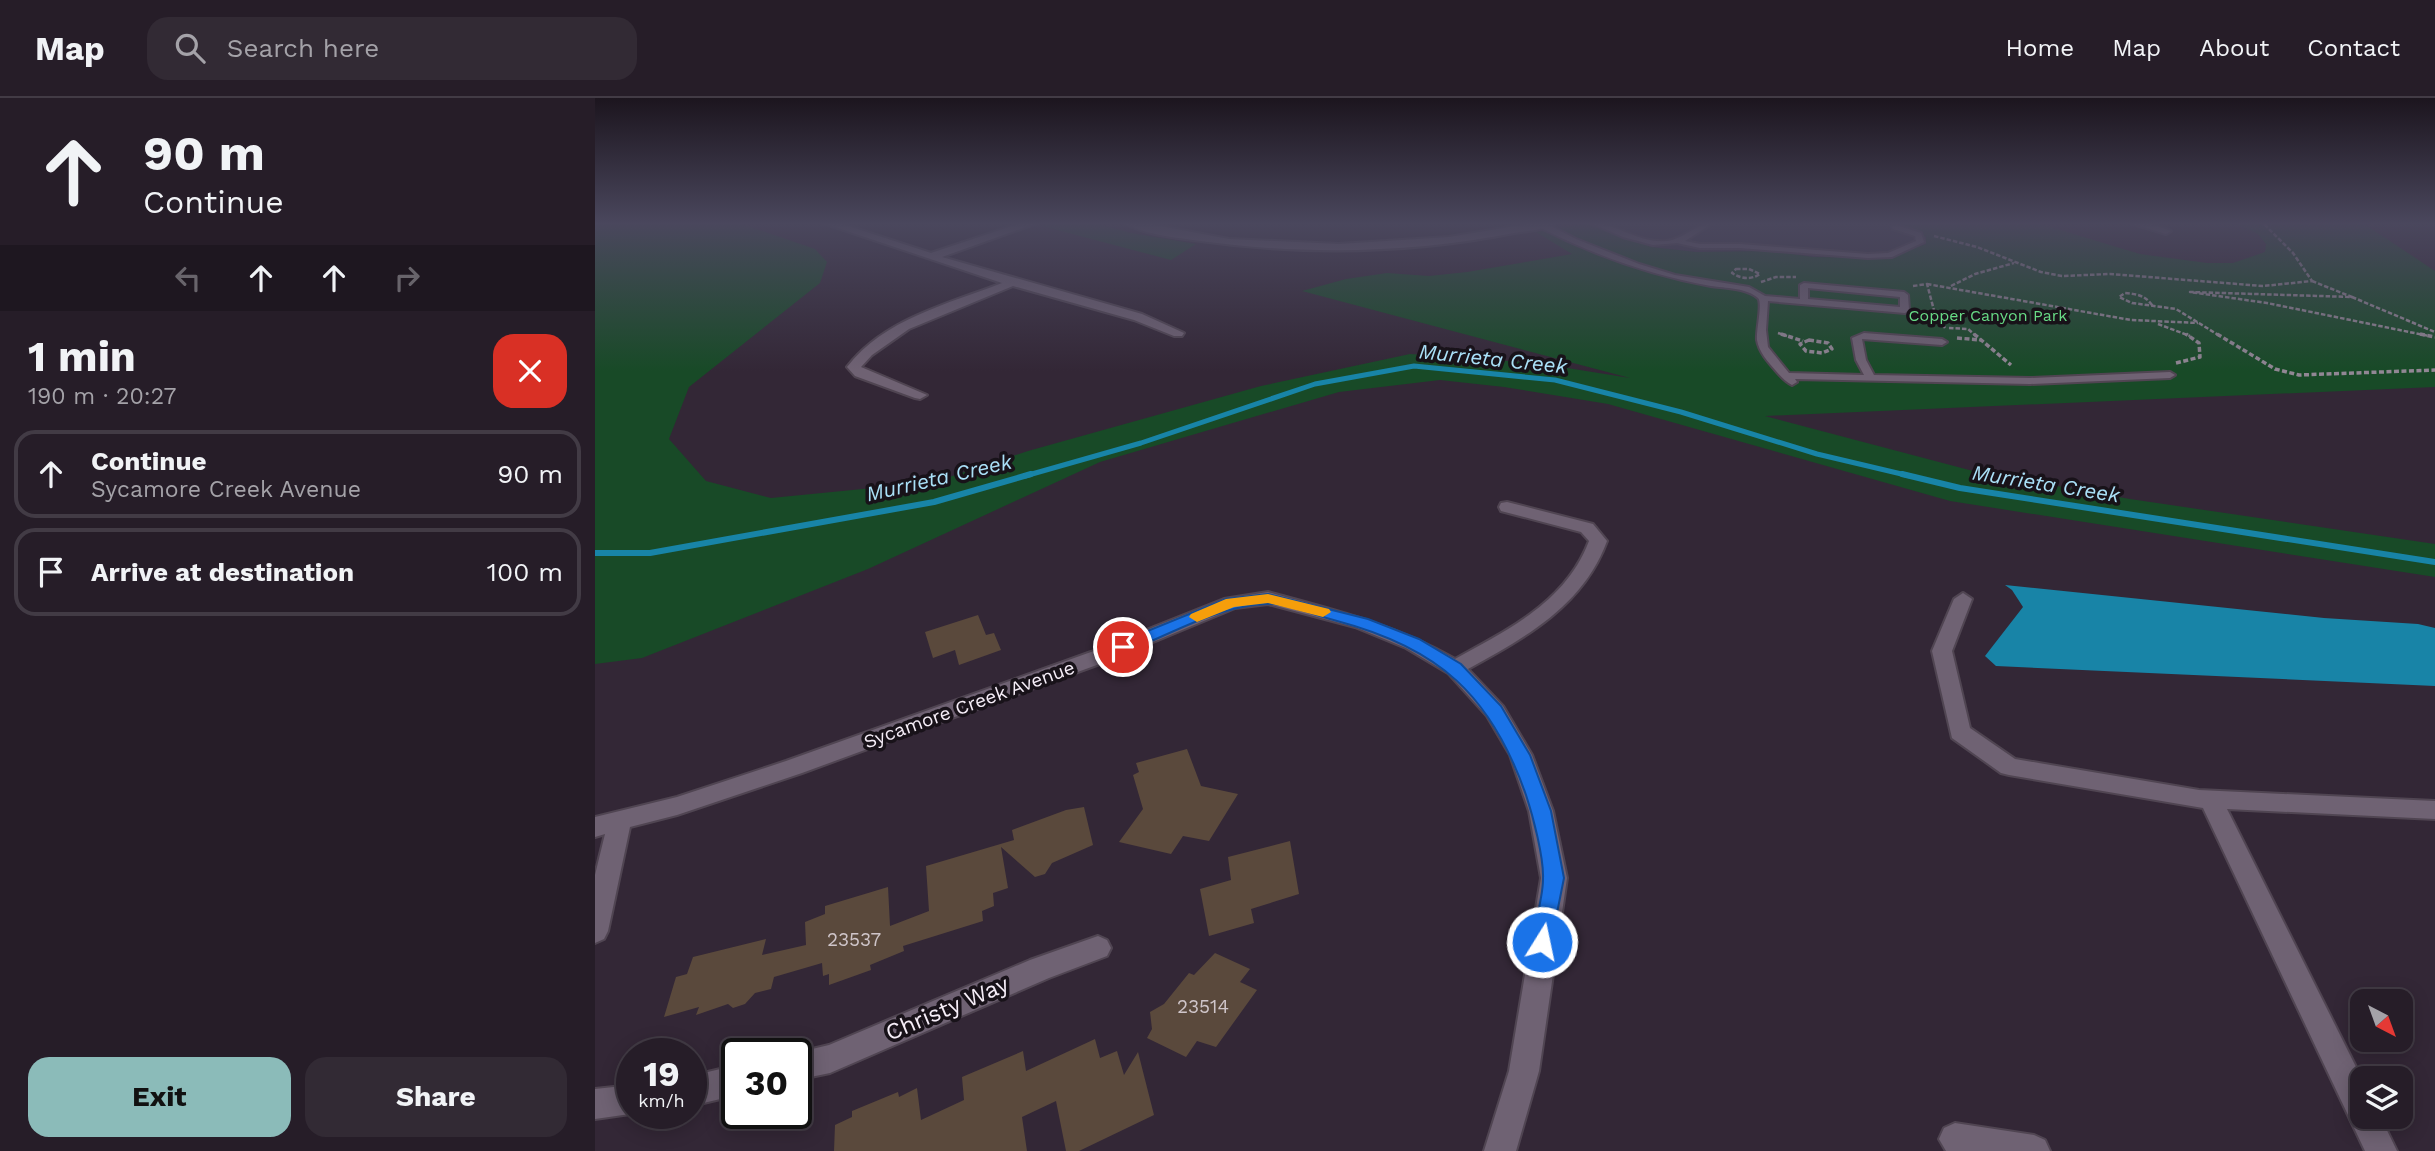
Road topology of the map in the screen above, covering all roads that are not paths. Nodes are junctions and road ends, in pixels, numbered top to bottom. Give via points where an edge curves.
1 (981, 272) edge
2 (1657, 272) edge
3 (1013, 282) junction
4 (1762, 298) junction
5 (1804, 300) junction
6 (1178, 333) dead end
7 (1942, 342) dead end
8 (2170, 376) dead end
9 (1871, 379) junction
10 (920, 395) dead end
11 (1507, 507) dead end
12 (1963, 600) dead end
13 (1455, 668) junction
14 (2210, 799) junction
15 (2435, 810) edge
16 (620, 820) junction
17 (595, 827) edge
18 (595, 931) edge
19 (1098, 948) dead end
20 (812, 1063) edge
21 (2350, 1088) edge
22 (616, 1102) edge
23 (595, 1104) edge
24 (2370, 1129) edge
25 (1955, 1139) dead end
26 (1500, 1151) edge
27 (2034, 1151) edge
28 (2381, 1151) edge

1 - 3 street
2 - 4 lane via 1746,289
3 - 6 street
3 - 10 street via 907,327 861,357 854,367
4 - 5 lane
4 - 9 lane via 1762,348 1790,379
5 - 5 lane via 1817,302 1905,310 1904,295 1804,285
7 - 9 lane via 1857,338
8 - 9 lane via 2030,381
11 - 13 street via 1587,528 1598,541 1594,556 1575,586 1537,619
12 - 14 street via 1942,651 1960,732 2009,767
13 - 16 street, Sycamore Creek Avenue via 1413,643 1362,623 1268,598 1231,603 1098,657 794,767
13 - 26 street, Sycamore Creek Avenue via 1495,710 1521,755 1541,811 1554,878 1524,1071
14 - 15 street
14 - 21 street
16 - 17 street, Sycamore Creek Avenue
16 - 18 street
19 - 20 street, Christy Way
22 - 23 street
24 - 28 street
25 - 27 street

